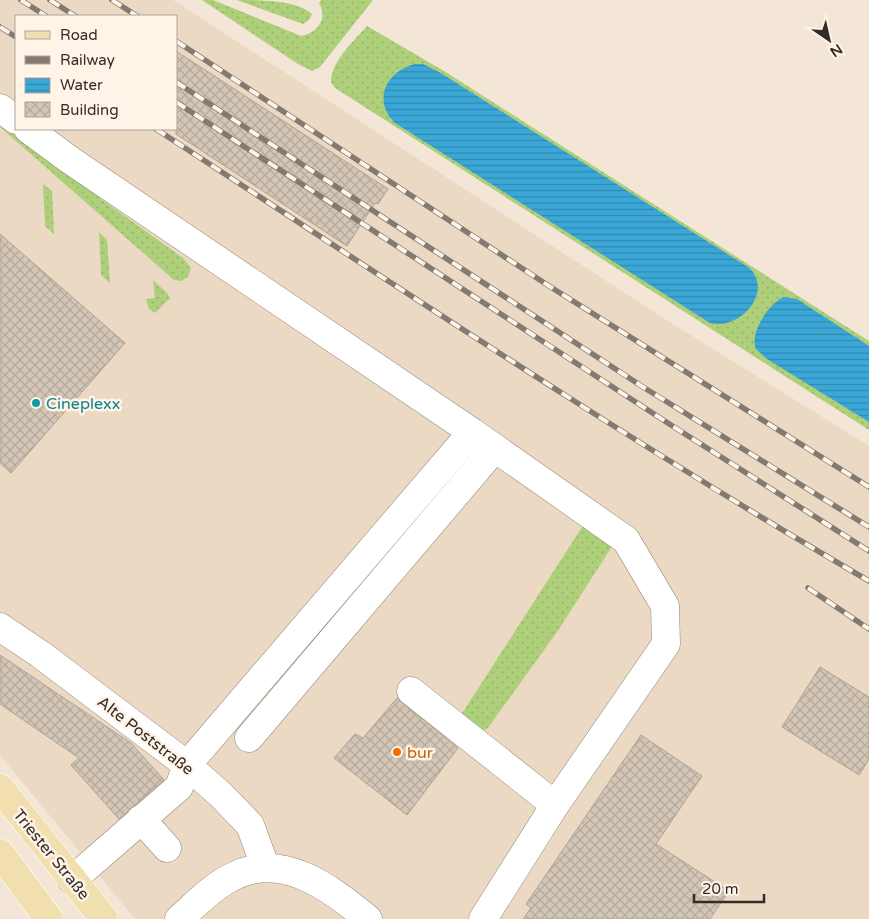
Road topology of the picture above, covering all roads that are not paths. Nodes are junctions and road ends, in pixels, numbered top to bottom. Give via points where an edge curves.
1 (0, 108) edge
2 (15, 119) edge
3 (29, 130) edge
4 (472, 432) junction
5 (496, 448) junction
6 (0, 627) edge
7 (261, 680) junction
8 (411, 691) dead end
9 (285, 698) junction
10 (250, 738) dead end
11 (187, 765) junction
12 (0, 788) edge
13 (555, 805) junction
14 (142, 819) junction
15 (167, 848) dead end
16 (0, 853) edge
17 (265, 866) junction
18 (72, 880) junction
19 (49, 919) edge
20 (104, 919) edge
21 (179, 919) edge
22 (368, 919) edge
23 (483, 919) edge

1 - 2 street
3 - 4 street
4 - 5 street
4 - 7 street
5 - 9 street
5 - 13 street via 626,540 665,606 666,644
6 - 11 street, Alte Poststraße
7 - 9 street
7 - 11 street
8 - 13 street
9 - 10 street
11 - 14 street via 178,786
11 - 17 street, Alte Poststraße via 250,825
12 - 18 main road, Triester Straße
13 - 23 street
14 - 15 street
14 - 18 street
16 - 19 main road
17 - 21 street via 216,886
17 - 22 street via 292,871 316,882
18 - 20 main road, Triester Straße

